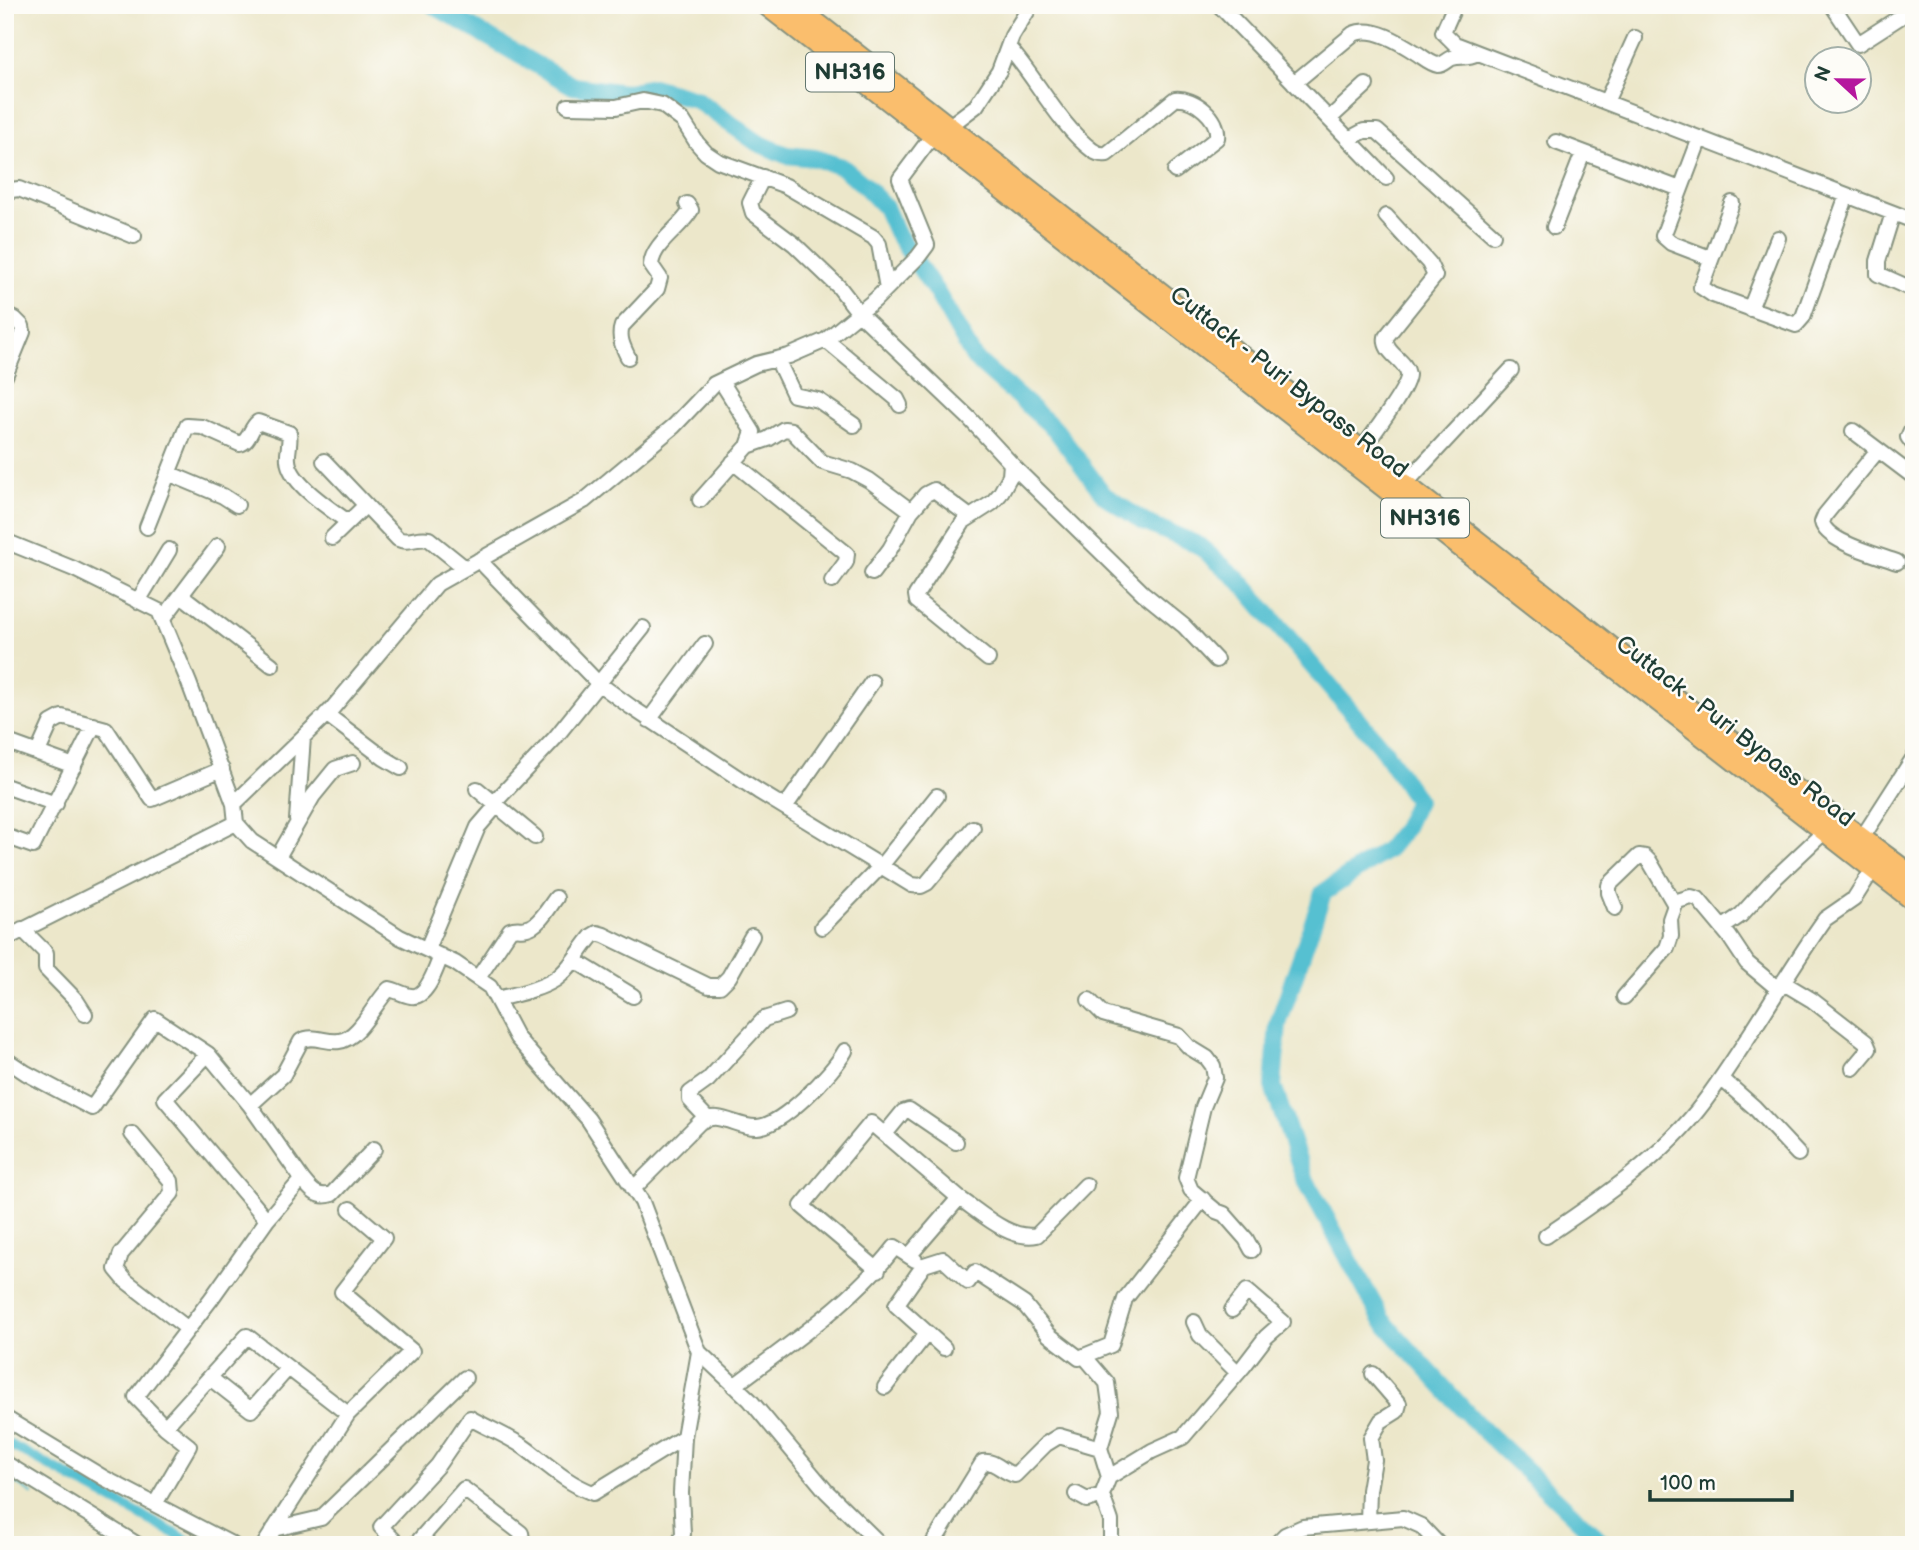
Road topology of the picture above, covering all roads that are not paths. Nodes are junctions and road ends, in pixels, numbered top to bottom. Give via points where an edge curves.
1 (766, 5) edge
2 (794, 5) edge
3 (1031, 5) edge
4 (1219, 5) edge
5 (1455, 5) edge
6 (1832, 5) edge
7 (1909, 13) edge
8 (1635, 38) dead end
9 (1009, 48) junction
10 (1478, 53) junction
11 (1294, 83) junction
12 (1366, 85) dead end
13 (1606, 102) junction
14 (568, 106) dead end
15 (1329, 119) junction
16 (942, 132) junction
17 (1700, 138) junction
18 (1349, 139) junction
19 (1556, 142) dead end
20 (1583, 153) junction
21 (1175, 171) dead end
22 (763, 177) junction
23 (1386, 177) dead end
24 (1680, 189) junction
25 (1847, 195) junction
26 (5, 197) edge
27 (1732, 203) dead end
28 (687, 204) dead end
29 (1893, 213) junction
30 (1387, 216) dead end
31 (1914, 220) edge
32 (1554, 227) dead end
33 (1493, 235) dead end
34 (134, 236) dead end
35 (1779, 238) dead end
36 (1710, 258) junction
37 (891, 284) junction
38 (1914, 290) edge
39 (1750, 309) junction
40 (859, 313) junction
41 (5, 315) edge
42 (826, 340) junction
43 (628, 357) dead end
44 (777, 359) junction
45 (1511, 370) dead end
46 (5, 376) edge
47 (721, 380) junction
48 (900, 405) dead end
49 (1914, 424) edge
50 (854, 425) dead end
51 (1853, 431) dead end
52 (1914, 445) edge
53 (748, 446) junction
54 (1878, 450) junction
55 (1362, 451) junction
56 (324, 461) dead end
57 (733, 462) junction
58 (1011, 463) junction
59 (167, 473) junction
60 (1914, 477) edge
61 (1405, 484) junction
62 (700, 500) dead end
63 (366, 505) junction
64 (237, 506) dead end
65 (911, 511) junction
66 (969, 516) junction
67 (348, 522) junction
68 (147, 527) dead end
69 (332, 538) dead end
70 (5, 541) edge
71 (218, 546) dead end
72 (169, 550) dead end
73 (479, 560) junction
74 (1897, 562) dead end
75 (465, 568) junction
76 (872, 573) dead end
77 (832, 581) dead end
78 (181, 595) junction
79 (138, 601) junction
80 (163, 619) junction
81 (643, 628) dead end
82 (705, 644) dead end
83 (988, 659) dead end
84 (1216, 660) dead end
85 (272, 665) dead end
86 (872, 682) dead end
87 (598, 683) junction
88 (326, 714) junction
89 (649, 720) junction
90 (94, 726) junction
91 (303, 737) junction
92 (5, 741) edge
93 (38, 752) junction
94 (1914, 757) edge
95 (353, 763) dead end
96 (74, 765) junction
97 (401, 768) dead end
98 (222, 769) junction
99 (5, 786) edge
100 (477, 789) dead end
101 (937, 796) dead end
102 (56, 804) junction
103 (234, 804) junction
104 (495, 804) junction
105 (785, 807) junction
106 (236, 823) junction
107 (296, 825) junction
108 (973, 828) dead end
109 (1824, 832) junction
110 (5, 836) edge
111 (535, 837) dead end
112 (1862, 838) junction
113 (278, 857) junction
114 (881, 866) junction
115 (1872, 869) junction
116 (1914, 877) edge
117 (556, 898) dead end
118 (1914, 901) edge
119 (1674, 902) junction
120 (1615, 908) dead end
121 (822, 927) dead end
122 (1722, 928) junction
123 (22, 929) junction
124 (752, 936) dead end
125 (5, 939) edge
126 (426, 949) junction
127 (441, 956) junction
128 (573, 960) junction
129 (478, 978) junction
130 (1780, 985) junction
131 (633, 996) dead end
132 (1625, 997) dead end
133 (497, 999) junction
134 (1089, 1000) dead end
135 (786, 1012) dead end
136 (85, 1014) dead end
137 (845, 1051) dead end
138 (208, 1055) junction
139 (5, 1059) edge
140 (1853, 1068) dead end
141 (1721, 1078) junction
142 (250, 1105) junction
143 (707, 1118) junction
144 (132, 1134) dead end
145 (885, 1134) junction
146 (956, 1142) dead end
147 (374, 1149) dead end
148 (1798, 1154) dead end
149 (302, 1179) junction
150 (1086, 1185) dead end
151 (633, 1189) junction
152 (959, 1198) junction
153 (1203, 1199) junction
154 (350, 1209) dead end
155 (267, 1220) junction
156 (1546, 1236) dead end
157 (1252, 1250) dead end
158 (909, 1256) junction
159 (925, 1265) junction
160 (878, 1270) junction
161 (1232, 1310) dead end
162 (1194, 1322) dead end
163 (188, 1329) junction
164 (927, 1333) junction
165 (944, 1348) dead end
166 (699, 1352) junction
167 (1084, 1356) junction
168 (288, 1368) junction
169 (1238, 1373) junction
170 (1373, 1374) dead end
171 (210, 1378) junction
172 (465, 1378) dead end
173 (734, 1386) junction
174 (885, 1387) dead end
175 (348, 1414) junction
176 (5, 1418) edge
177 (166, 1427) junction
178 (684, 1437) junction
179 (1100, 1448) junction
180 (5, 1463) edge
181 (1110, 1477) junction
182 (1076, 1494) dead end
183 (1102, 1495) junction
184 (155, 1504) junction
185 (1368, 1521) junction
186 (274, 1530) junction
187 (138, 1545) edge
188 (233, 1545) edge
189 (264, 1545) edge
190 (399, 1545) edge
191 (415, 1545) edge
192 (523, 1545) edge
193 (677, 1545) edge
194 (881, 1545) edge
195 (932, 1545) edge
196 (1111, 1545) edge
197 (1275, 1545) edge
198 (1439, 1545) edge

1 - 16 highway, Cuttack - Puri Bypass Road / NH316
2 - 16 highway, Cuttack - Puri Bypass Road / NH316
3 - 9 street
4 - 11 street
5 - 10 street via 1443,32 1455,44
6 - 7 street via 1858,44
8 - 13 street
9 - 16 street via 976,106
9 - 21 street via 1093,152 1107,154 1175,99 1187,99 1201,108 1212,118 1217,138
10 - 11 street via 1435,64 1381,36 1360,31
10 - 13 street
11 - 15 street
12 - 15 street
13 - 17 street
14 - 22 street via 615,107 643,101 662,105 683,121 706,153
15 - 18 street
16 - 37 street via 900,179 927,245
16 - 55 highway, Cuttack - Puri Bypass Road / NH316
16 - 109 highway, Cuttack - Puri Bypass Road / NH316
17 - 24 street
17 - 25 street
18 - 23 street
18 - 33 street via 1364,131 1377,131
19 - 20 street
20 - 24 street
20 - 32 street
22 - 37 street via 873,237
22 - 40 street via 750,203 753,213 794,244
24 - 36 street via 1663,236
25 - 29 street
25 - 39 street via 1799,323
26 - 34 street via 19,189
27 - 36 street
28 - 43 street via 691,210 686,218 652,255 651,265 660,278 657,289 620,331
29 - 31 street
29 - 38 street via 1878,274
30 - 55 street via 1435,276 1386,337 1388,349 1409,377
35 - 39 street
36 - 39 street via 1701,287
37 - 40 street
40 - 42 street
40 - 58 street
41 - 46 street via 15,318 23,332
42 - 44 street
42 - 48 street
44 - 47 street
44 - 50 street via 794,395 818,400
45 - 61 street
47 - 53 street via 753,432
47 - 73 street via 674,426 584,500
49 - 52 street via 1908,437
51 - 54 street
53 - 57 street
53 - 65 street via 791,430 822,462 869,480
54 - 60 street
54 - 74 street via 1822,522 1827,532 1843,541
55 - 61 highway, Cuttack - Puri Bypass Road / NH316
56 - 63 street
57 - 62 street
57 - 77 street via 847,554
58 - 66 street via 1000,494
58 - 84 street
59 - 64 street
59 - 67 street via 187,426 202,427 240,444 255,424 265,424 289,433 287,458 295,476
59 - 68 street
61 - 112 highway, Cuttack - Puri Bypass Road / NH316 via 1664,690
63 - 67 street
63 - 75 street via 398,539 429,539
65 - 66 street via 934,490
65 - 76 street
66 - 83 street via 916,595 917,601
67 - 69 street
70 - 79 street
71 - 78 street
72 - 79 street
73 - 75 street
73 - 87 street
75 - 88 street via 437,584
78 - 80 street
78 - 85 street
79 - 80 street via 159,611
80 - 98 street
81 - 87 street
82 - 89 street
86 - 105 street
87 - 89 street
87 - 104 street
88 - 91 street
88 - 97 street
89 - 105 street
90 - 93 street via 62,717 51,723
90 - 96 street
90 - 98 street via 106,729 152,799
91 - 103 street
91 - 107 street
92 - 93 street
93 - 96 street
94 - 112 street
95 - 107 street via 335,769
96 - 102 street
98 - 103 street
99 - 102 street
100 - 104 street
101 - 114 street
102 - 110 street via 33,846
103 - 106 street
104 - 111 street
104 - 126 street via 478,827
105 - 114 street
106 - 113 street via 252,841
106 - 123 street
107 - 113 street
108 - 114 street via 927,884 912,885
109 - 115 highway, Cuttack - Puri Bypass Road / NH316
109 - 122 street via 1741,915
112 - 116 highway, Cuttack - Puri Bypass Road / NH316
113 - 126 street via 400,937
114 - 121 street
115 - 118 highway, Cuttack - Puri Bypass Road / NH316
115 - 130 street via 1854,899 1825,919
117 - 129 street via 534,925 510,930
119 - 120 street via 1650,862 1639,856 1609,885
119 - 122 street via 1695,897
119 - 132 street via 1670,943
122 - 130 street via 1747,963
123 - 125 street
123 - 136 street via 46,953 46,969
124 - 128 street via 720,986 709,986 604,935 592,936
126 - 127 street
127 - 129 street
127 - 142 street via 420,995 389,989 345,1039 301,1041 283,1075
128 - 131 street
128 - 133 street via 554,980
129 - 133 street
130 - 140 street via 1812,1000 1869,1045
130 - 141 street
133 - 151 street via 517,1038 588,1119
134 - 153 street via 1103,1014 1179,1036 1213,1066 1215,1078 1186,1178 1191,1190
135 - 143 street via 764,1019 708,1080 690,1093 690,1100
137 - 143 street via 836,1068 808,1096 768,1125
138 - 139 street via 155,1019 92,1108
138 - 142 street
138 - 155 street via 165,1099
141 - 148 street
141 - 156 street via 1703,1104 1644,1165
142 - 149 street
143 - 151 street
144 - 163 street via 171,1181 172,1193 121,1254 116,1269
145 - 146 street via 909,1110
145 - 152 street
145 - 160 street via 871,1122 802,1206
147 - 149 street via 332,1194 318,1196
149 - 155 street
150 - 152 street via 1032,1236 1008,1230
151 - 166 street
152 - 158 street
153 - 157 street via 1224,1214
153 - 167 street via 1125,1298 1111,1345
154 - 175 street via 384,1238 342,1292 412,1352
155 - 163 street
158 - 159 street
158 - 160 street via 895,1247
159 - 164 street via 896,1304
159 - 167 street via 943,1259 968,1282 975,1272 983,1276 1024,1304 1059,1343 1079,1358
160 - 173 street
161 - 169 street via 1247,1291 1283,1322
162 - 169 street via 1200,1335
163 - 177 street via 135,1397
164 - 165 street
164 - 174 street
166 - 173 street
166 - 178 street
167 - 179 street via 1107,1383 1111,1412
168 - 171 street via 251,1410
168 - 171 street via 247,1336
168 - 175 street
169 - 181 street via 1183,1437
170 - 185 street via 1399,1404 1371,1438 1374,1460
171 - 177 street
172 - 186 street via 321,1518
173 - 194 street via 826,1491
175 - 186 street
176 - 184 street
177 - 184 street via 189,1446
178 - 190 street via 593,1493 470,1418 438,1465 381,1527
178 - 193 street via 683,1534
179 - 181 street
179 - 195 street via 1059,1436 1015,1475 983,1462
180 - 187 street
181 - 183 street
182 - 183 street via 1087,1500
183 - 196 street via 1111,1521
184 - 188 street
185 - 197 street via 1303,1527
185 - 198 street via 1412,1520
186 - 189 street
191 - 192 street via 464,1489 521,1532

